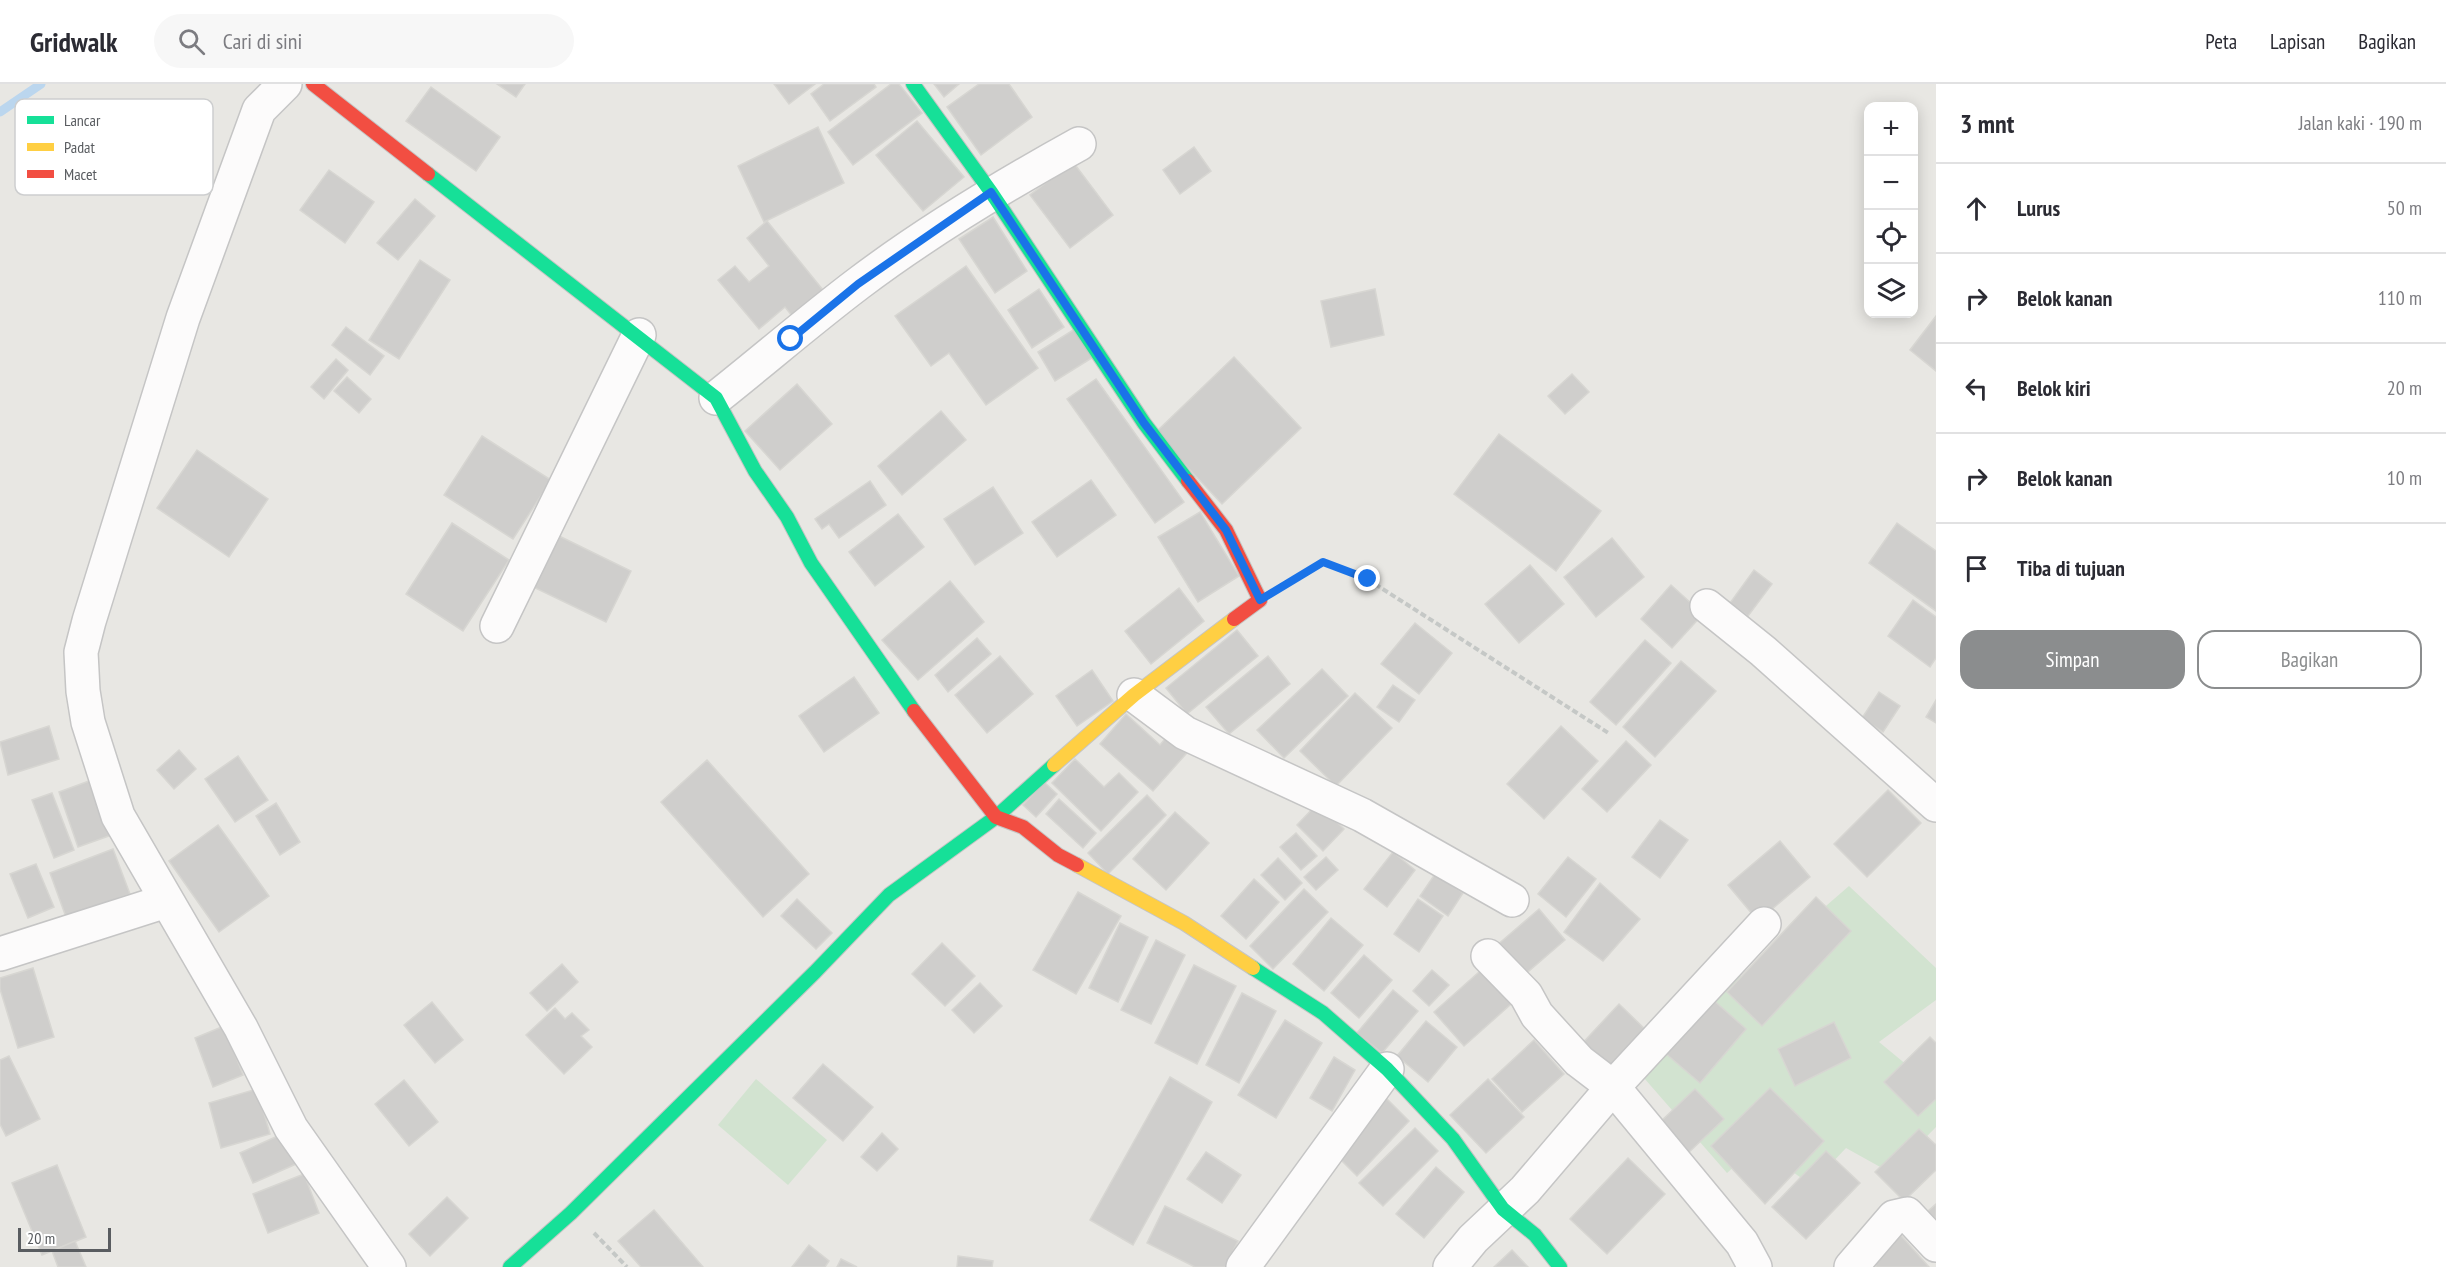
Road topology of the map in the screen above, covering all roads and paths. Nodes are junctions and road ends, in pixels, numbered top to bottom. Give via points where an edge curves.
1 (285, 84) edge
2 (313, 84) edge
3 (913, 84) edge
4 (1079, 144) dead end
5 (991, 192) junction
6 (639, 336) junction
7 (716, 398) junction
8 (1260, 600) junction
9 (1707, 606) dead end
10 (497, 626) dead end
11 (1134, 696) junction
12 (1610, 734) dead end
13 (1936, 806) edge
14 (996, 817) junction
15 (1512, 900) dead end
16 (166, 901) junction
17 (1764, 924) dead end
18 (0, 954) edge
19 (1488, 956) dead end
20 (1387, 1069) junction
21 (1613, 1087) junction
22 (1503, 1209) junction
23 (571, 1213) junction
24 (1936, 1245) edge
25 (388, 1267) edge
26 (510, 1267) edge
27 (627, 1267) edge
28 (1243, 1267) edge
29 (1450, 1267) edge
30 (1560, 1267) edge
31 (1755, 1267) edge
32 (1851, 1267) edge

1 - 16 street via 259,110 225,199 183,318 81,652 88,722 118,816
2 - 6 street
3 - 5 street
4 - 5 street
5 - 7 street via 858,284
5 - 8 street via 1144,423 1226,530
6 - 7 street
6 - 10 street
7 - 14 street via 811,563 936,743
8 - 11 street
8 - 12 path via 1323,562 1344,568 1368,579
9 - 13 street
11 - 14 street
11 - 15 street via 1185,733 1362,815
14 - 20 street via 1023,827 1058,855 1204,936 1323,1013
14 - 23 street via 889,895
16 - 18 street
16 - 25 street via 241,1028 291,1128
17 - 21 street
19 - 21 street via 1526,995 1537,1015 1579,1061
20 - 22 street via 1453,1139
20 - 28 street
21 - 22 street via 1525,1190
21 - 31 street via 1742,1243
22 - 29 street
22 - 30 street via 1535,1235
23 - 26 street
23 - 27 path
24 - 32 street via 1907,1214 1894,1217

